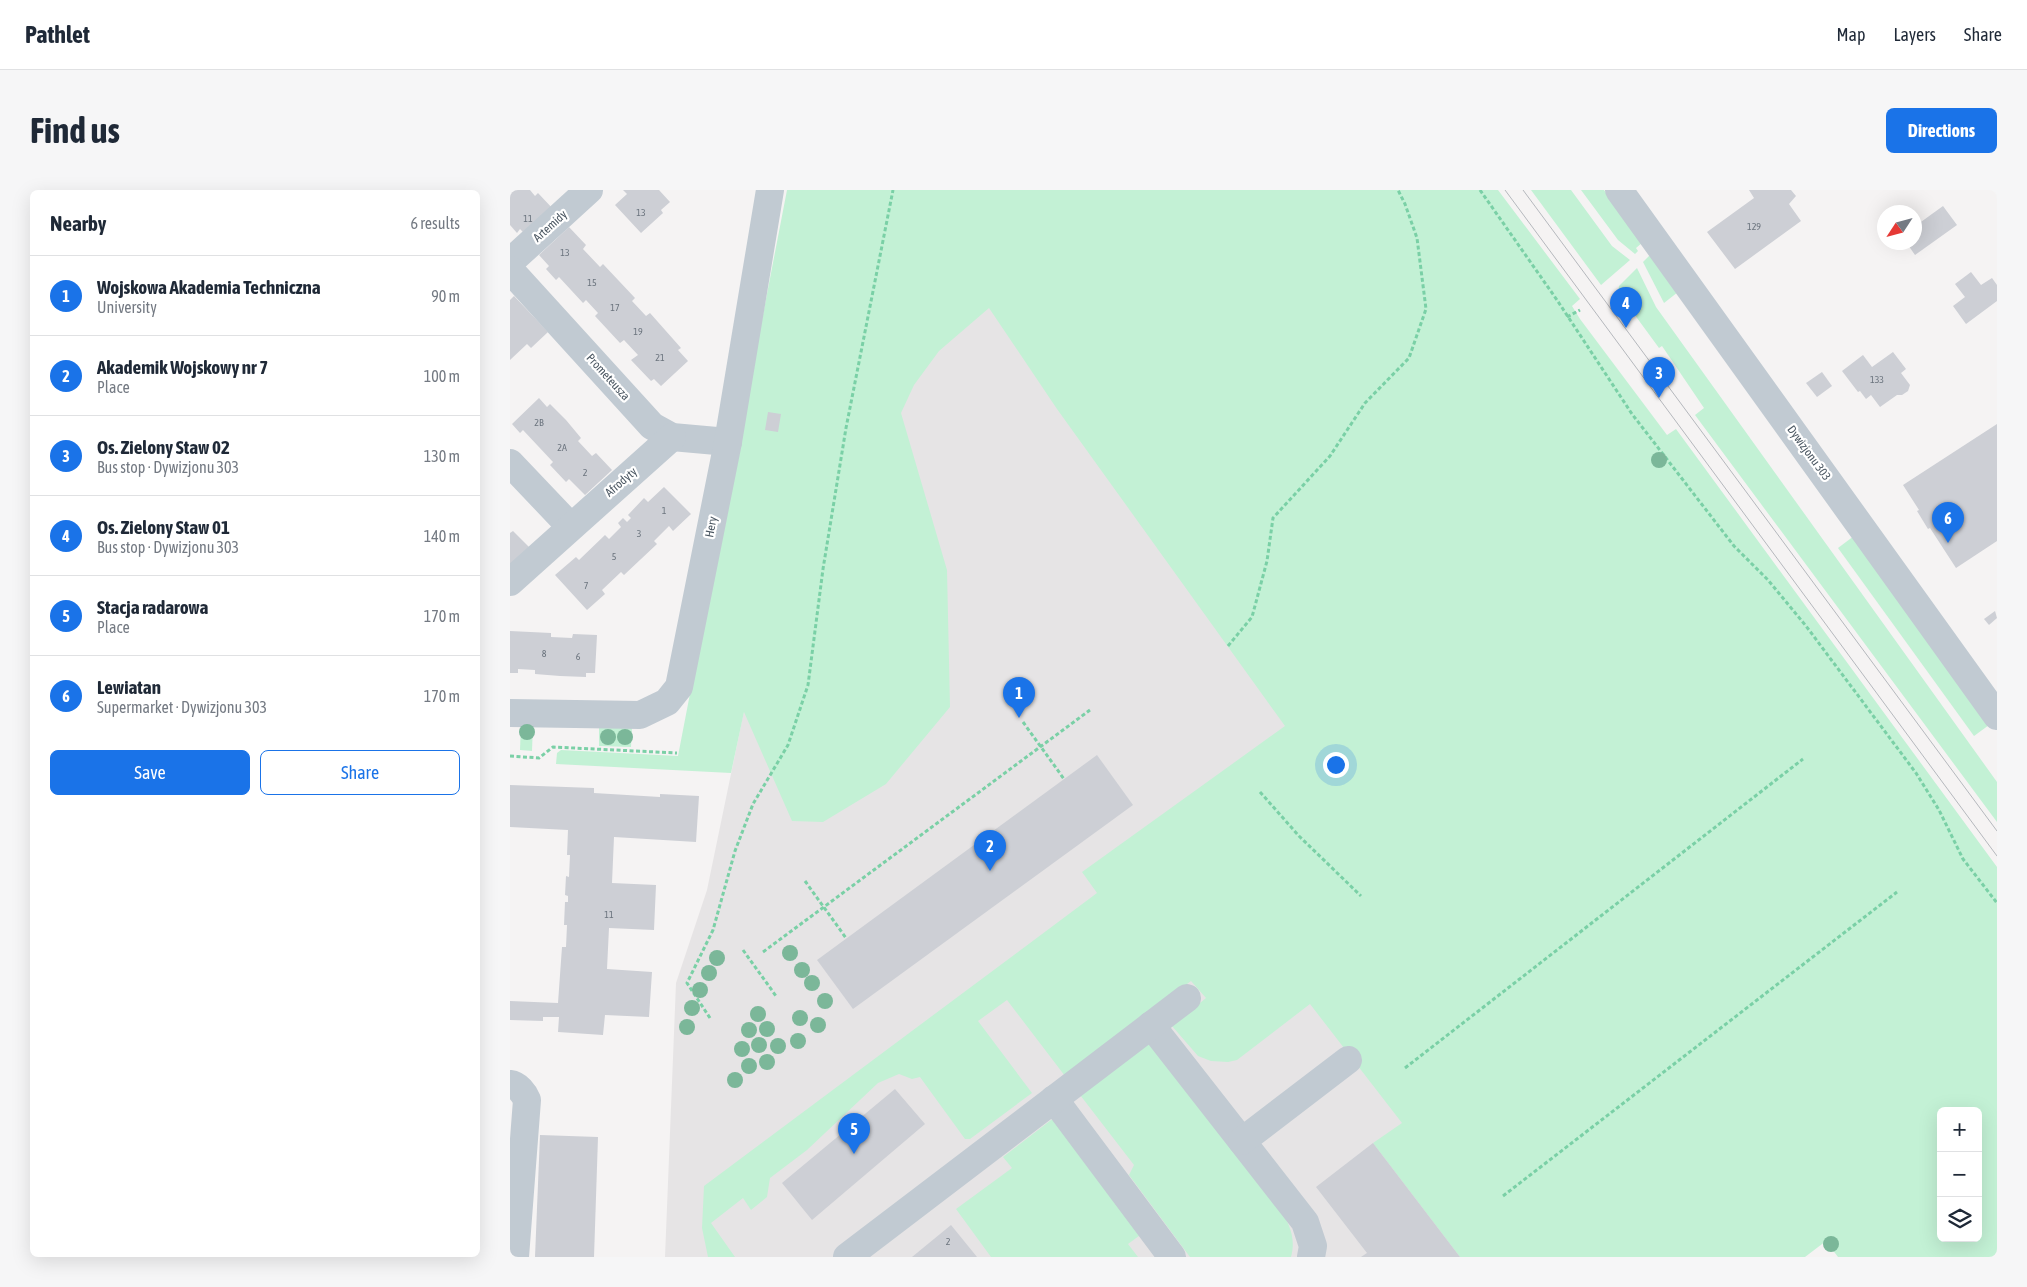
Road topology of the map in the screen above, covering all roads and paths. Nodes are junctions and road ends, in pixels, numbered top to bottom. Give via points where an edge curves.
1 (589, 190) edge
2 (770, 190) edge
3 (893, 190) edge
4 (1398, 190) edge
5 (1480, 190) edge
6 (1619, 190) edge
7 (510, 262) edge
8 (510, 270) edge
9 (1580, 310) dead end
10 (1567, 318) junction
11 (672, 438) junction
12 (728, 442) junction
13 (510, 462) edge
14 (570, 526) junction
15 (510, 582) edge
16 (1228, 646) dead end
17 (1090, 710) dead end
18 (510, 712) edge
19 (1997, 716) edge
20 (1023, 722) dead end
21 (1041, 746) junction
22 (678, 752) dead end
23 (510, 756) edge
24 (1803, 759) dead end
25 (1064, 779) dead end
26 (1260, 792) dead end
27 (805, 881) dead end
28 (1898, 892) dead end
29 (1361, 896) dead end
30 (1997, 903) edge
31 (824, 907) junction
32 (846, 938) dead end
33 (742, 950) dead end
34 (763, 952) dead end
35 (776, 996) dead end
36 (1187, 998) dead end
37 (710, 1018) dead end
38 (1151, 1025) junction
39 (1348, 1060) dead end
40 (1405, 1068) dead end
41 (510, 1084) edge
42 (1054, 1099) junction
43 (1242, 1141) junction
44 (1503, 1196) dead end
45 (515, 1257) edge
46 (847, 1257) edge
47 (1172, 1257) edge
48 (1311, 1257) edge

1 - 7 street, Artemidy
2 - 12 street, Hery
3 - 37 path via 846,428 808,684 788,745 753,804 735,851 713,930 687,983
4 - 16 path via 1417,238 1426,309 1409,358 1365,403 1330,456 1272,518 1266,561 1252,617
5 - 10 path
6 - 19 street, Dywizjonu 303
8 - 11 street, Prometeusza via 652,426
9 - 10 path
10 - 30 path via 1632,414 1734,546 1768,580 1806,626 1916,773 1963,859
11 - 12 street, Prometeusza
11 - 14 street, Afrodyty
12 - 18 street, Hery via 678,688 667,702 640,715
13 - 14 street
14 - 15 street, Afrodyty
17 - 21 path
20 - 21 path
21 - 25 path
21 - 31 path
22 - 23 path via 553,747 539,758
24 - 40 path
26 - 29 path via 1299,836
27 - 31 path
28 - 44 path
31 - 32 path
31 - 34 path
33 - 35 path
36 - 38 street
38 - 42 street
38 - 43 street
39 - 43 street
41 - 45 street via 524,1093 527,1100
42 - 46 street
42 - 47 street
43 - 48 street via 1305,1222 1313,1246

